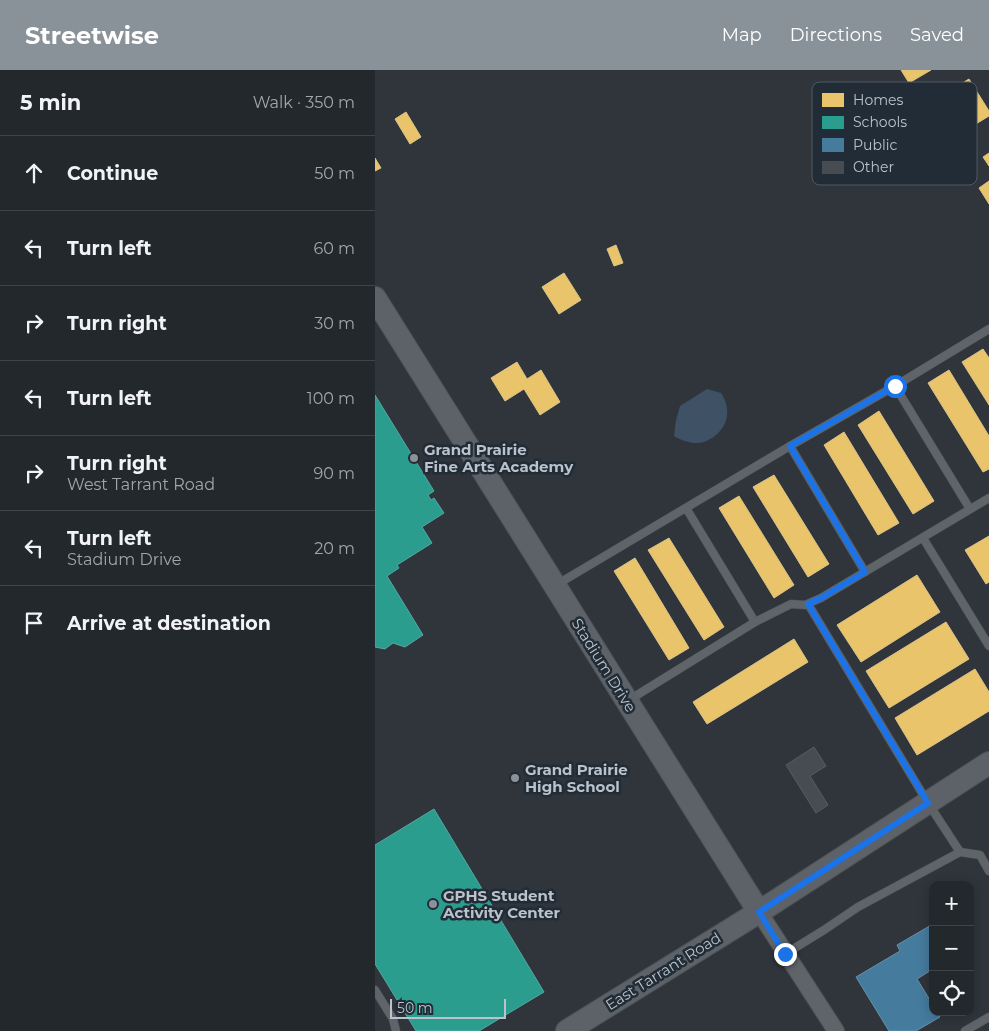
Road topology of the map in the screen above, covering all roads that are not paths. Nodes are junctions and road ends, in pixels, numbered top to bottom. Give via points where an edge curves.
1 (375, 298) edge
2 (989, 329) edge
3 (895, 386) junction
4 (790, 446) junction
5 (989, 498) edge
6 (686, 508) junction
7 (970, 509) junction
8 (923, 538) junction
9 (865, 572) junction
10 (555, 586) junction
11 (808, 604) junction
12 (755, 622) junction
13 (989, 646) edge
14 (627, 702) junction
15 (989, 763) edge
16 (928, 803) junction
17 (960, 852) junction
18 (989, 871) edge
19 (759, 912) junction
20 (785, 954) junction
21 (375, 990) edge
22 (989, 1017) edge
23 (396, 1031) edge
24 (567, 1031) edge
25 (835, 1031) edge
26 (965, 1031) edge

1 - 10 street, Stadium Drive
2 - 3 lane
3 - 4 lane
3 - 7 lane
4 - 6 lane
4 - 9 lane
5 - 7 lane
6 - 10 lane
6 - 12 lane
7 - 8 lane
8 - 9 lane
8 - 13 lane
9 - 11 lane
10 - 14 street, Stadium Drive
11 - 12 lane via 791,604
11 - 16 lane
12 - 14 lane
14 - 19 street, Stadium Drive
15 - 16 street, East Tarrant Road
16 - 17 lane
16 - 19 street, East Tarrant Road
17 - 18 lane via 980,855
17 - 20 lane via 858,907
19 - 20 street, Stadium Drive
19 - 24 street, East Tarrant Road
20 - 25 street, Stadium Drive
21 - 23 lane via 393,1019
22 - 26 lane

